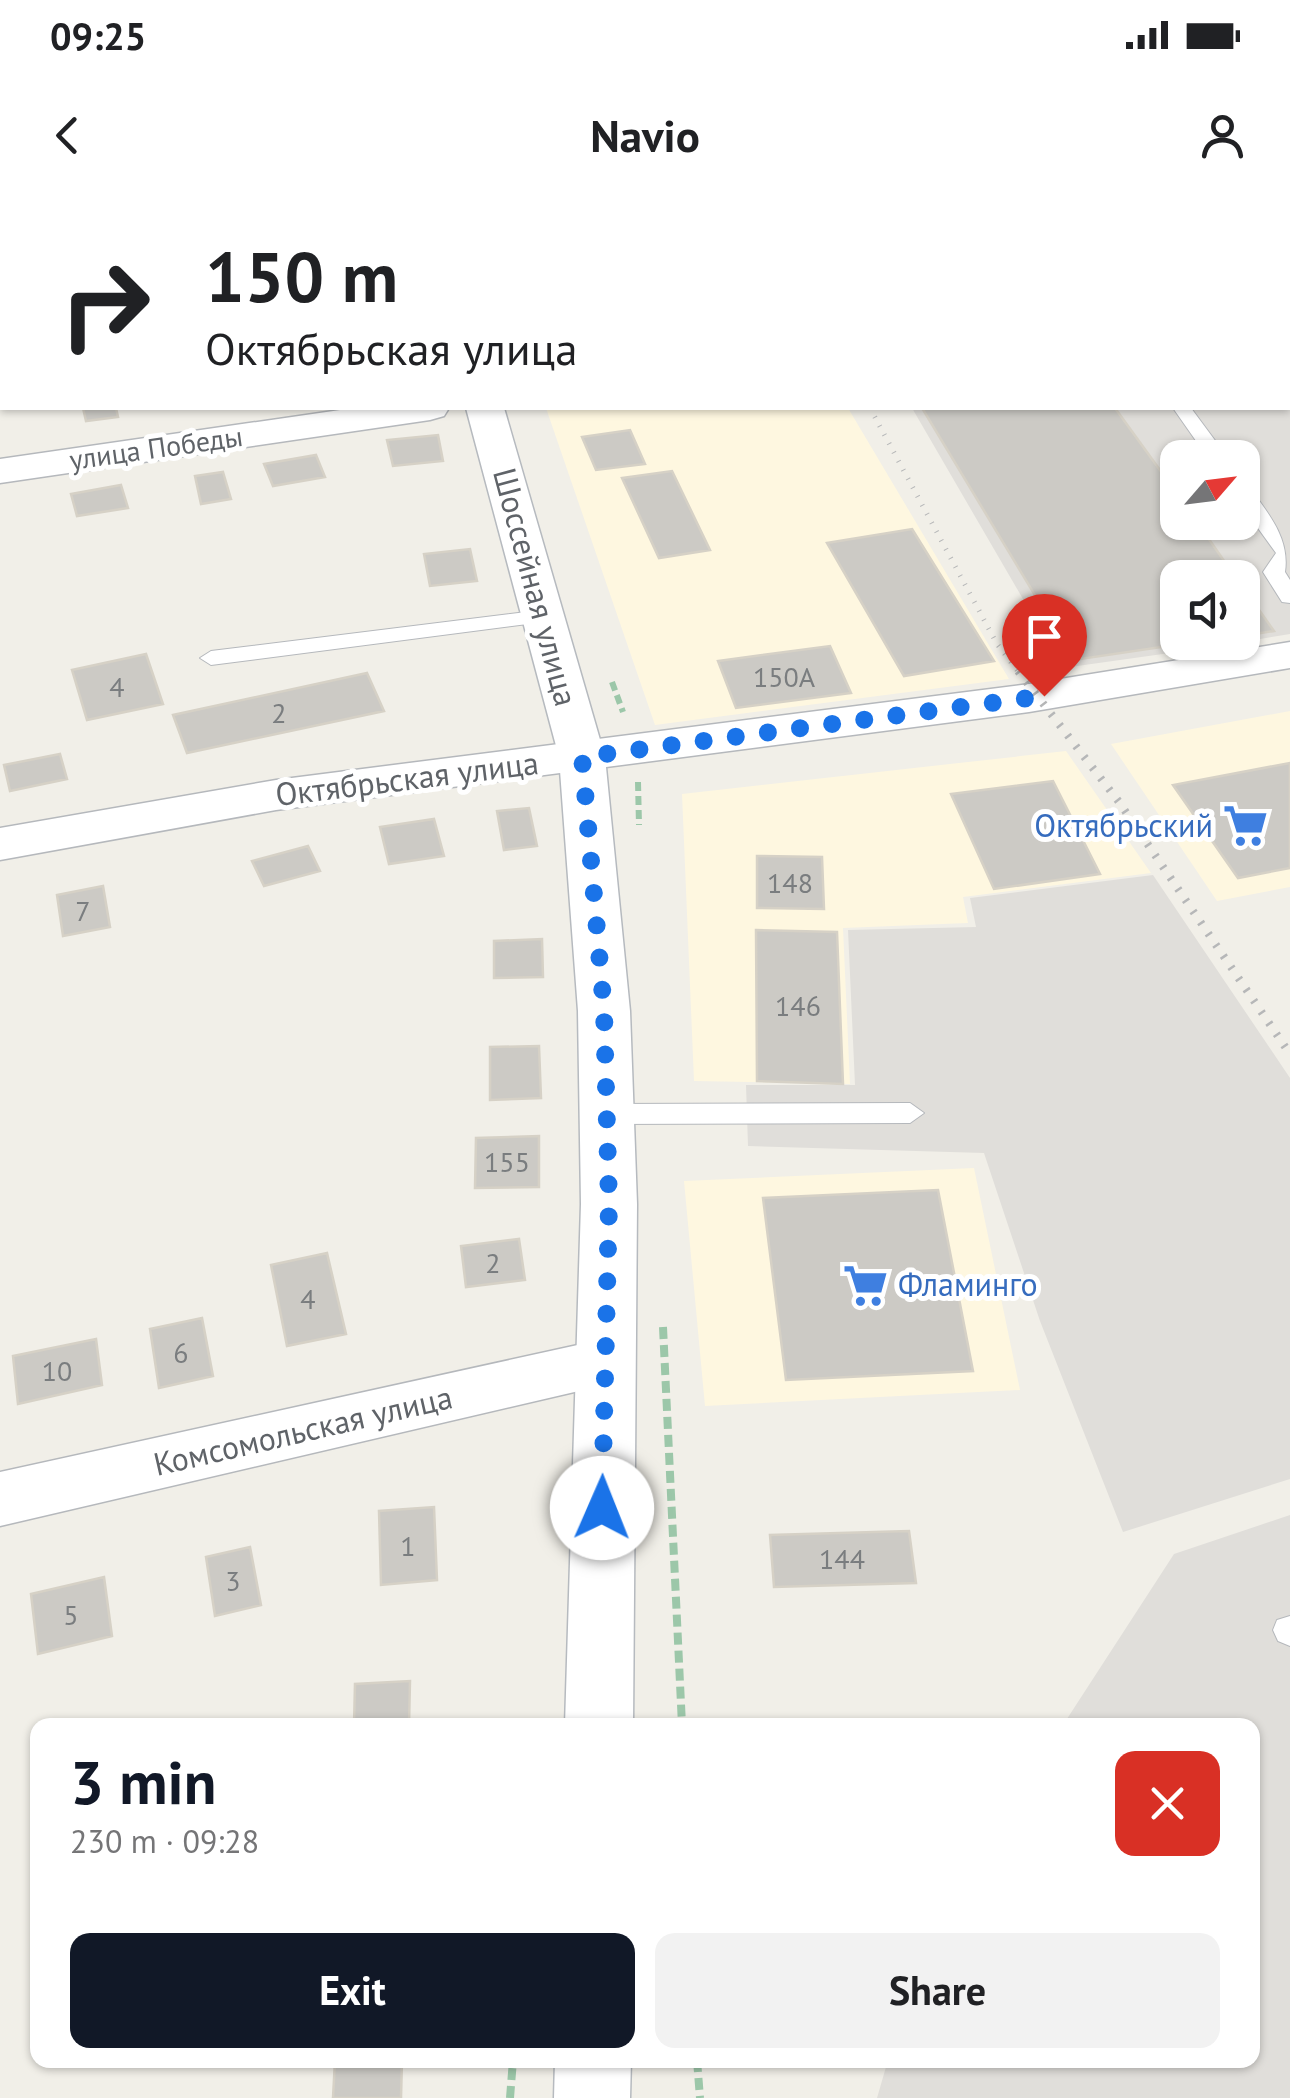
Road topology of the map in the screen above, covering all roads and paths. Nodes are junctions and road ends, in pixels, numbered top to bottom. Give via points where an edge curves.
1 (416, 410) edge
2 (486, 410) edge
3 (1183, 410) edge
4 (1205, 440) edge
5 (0, 471) edge
6 (1260, 516) edge
7 (1289, 555) edge
8 (1290, 597) edge
9 (543, 616) junction
10 (1290, 655) edge
11 (211, 658) dead end
12 (582, 757) junction
13 (0, 844) edge
14 (910, 1113) dead end
15 (607, 1114) junction
16 (605, 1362) junction
17 (0, 1499) edge
18 (599, 1718) edge
19 (512, 2068) edge
20 (593, 2068) edge
21 (698, 2068) edge
22 (510, 2098) edge
23 (592, 2098) edge
24 (700, 2098) edge

1 - 5 street, улица Победы
2 - 9 street, Шоссейная улица
3 - 4 lane
6 - 7 lane
7 - 8 lane via 1274,572
9 - 11 lane
9 - 12 street, Шоссейная улица
10 - 12 street, Октябрьская улица via 1036,697
12 - 13 street, Октябрьская улица via 276,795
12 - 15 street, Шоссейная улица
14 - 15 lane
15 - 16 street, Шоссейная улица
16 - 17 street, Комсомольская улица
16 - 18 street, Шоссейная улица
19 - 22 path
20 - 23 street
21 - 24 path

